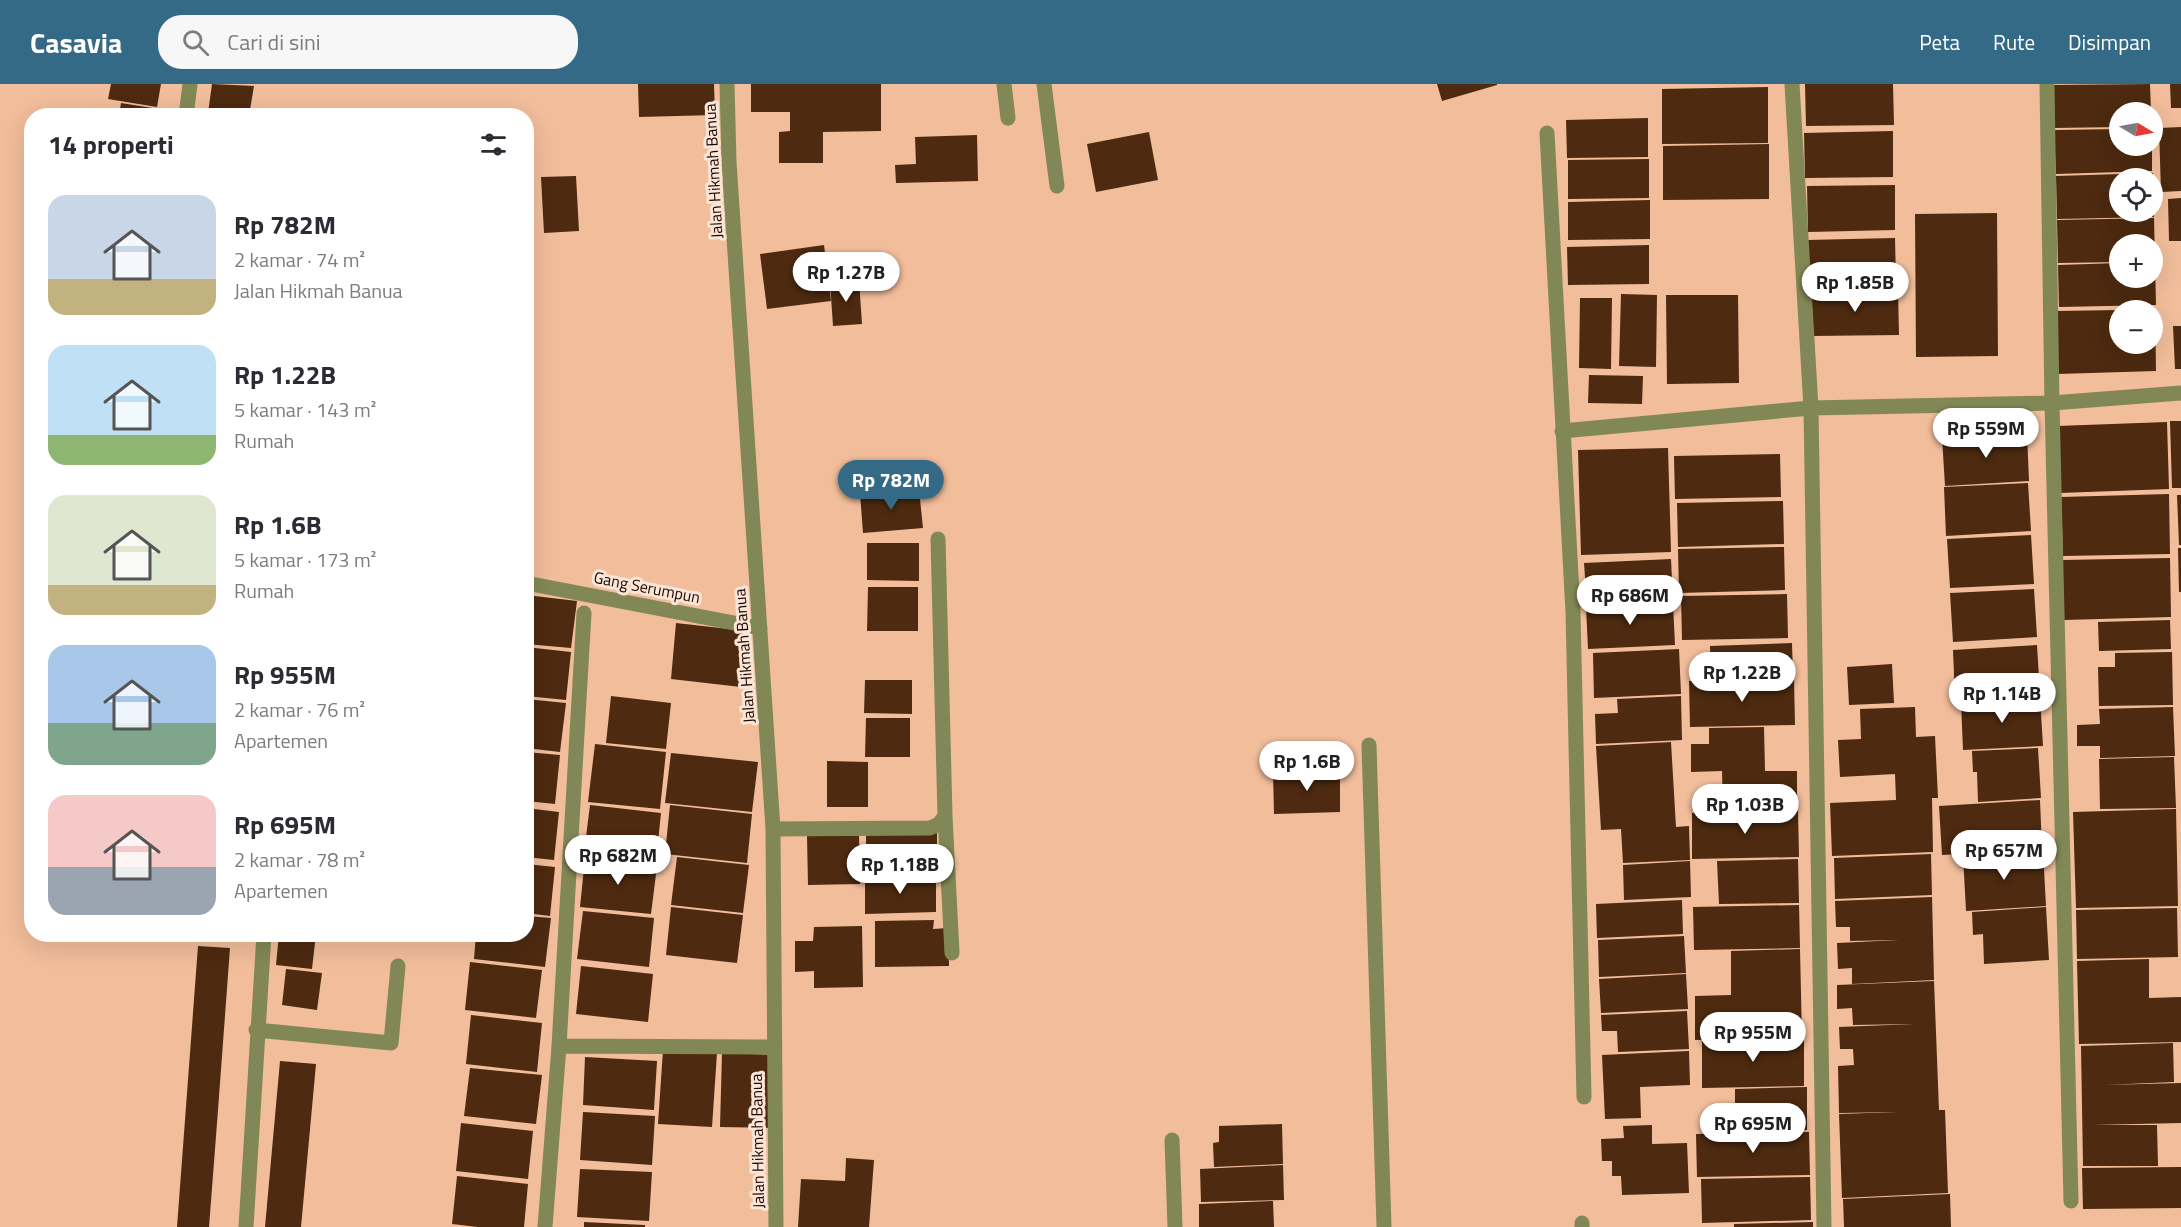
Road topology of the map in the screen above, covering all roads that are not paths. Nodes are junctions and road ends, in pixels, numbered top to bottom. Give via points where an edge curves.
1 (190, 84) edge
2 (727, 84) edge
3 (1004, 84) edge
4 (1044, 84) edge
5 (1792, 84) edge
6 (2047, 84) edge
7 (187, 108) edge
8 (1008, 118) dead end
9 (1547, 133) dead end
10 (1057, 186) dead end
11 (2181, 393) edge
12 (2052, 404) junction
13 (1811, 408) junction
14 (1562, 431) junction
15 (938, 539) dead end
16 (534, 585) edge
17 (584, 613) dead end
18 (760, 628) junction
19 (1369, 745) dead end
20 (945, 816) junction
21 (773, 829) junction
22 (263, 942) edge
23 (952, 953) dead end
24 (398, 966) dead end
25 (256, 1030) junction
26 (559, 1046) junction
27 (774, 1047) junction
28 (1584, 1097) dead end
29 (1172, 1140) dead end
30 (2071, 1201) dead end
31 (246, 1227) edge
32 (545, 1227) edge
33 (776, 1227) edge
34 (1175, 1227) edge
35 (1384, 1227) edge
36 (1824, 1227) edge

1 - 7 street
2 - 18 street, Jalan Hikmah Banua
3 - 8 street
4 - 10 street
5 - 13 street
6 - 12 street
9 - 14 street
11 - 12 street
12 - 13 street
12 - 30 street
13 - 14 street
13 - 36 street
14 - 28 street via 1574,612
15 - 20 street
16 - 18 street, Gang Serumpun
17 - 26 street
18 - 21 street, Jalan Hikmah Banua
19 - 35 street
20 - 21 street via 930,828
20 - 23 street
21 - 27 street, Jalan Hikmah Banua
22 - 25 street
24 - 25 street via 391,1043
25 - 31 street
26 - 27 street
26 - 32 street
27 - 33 street, Jalan Hikmah Banua
29 - 34 street

